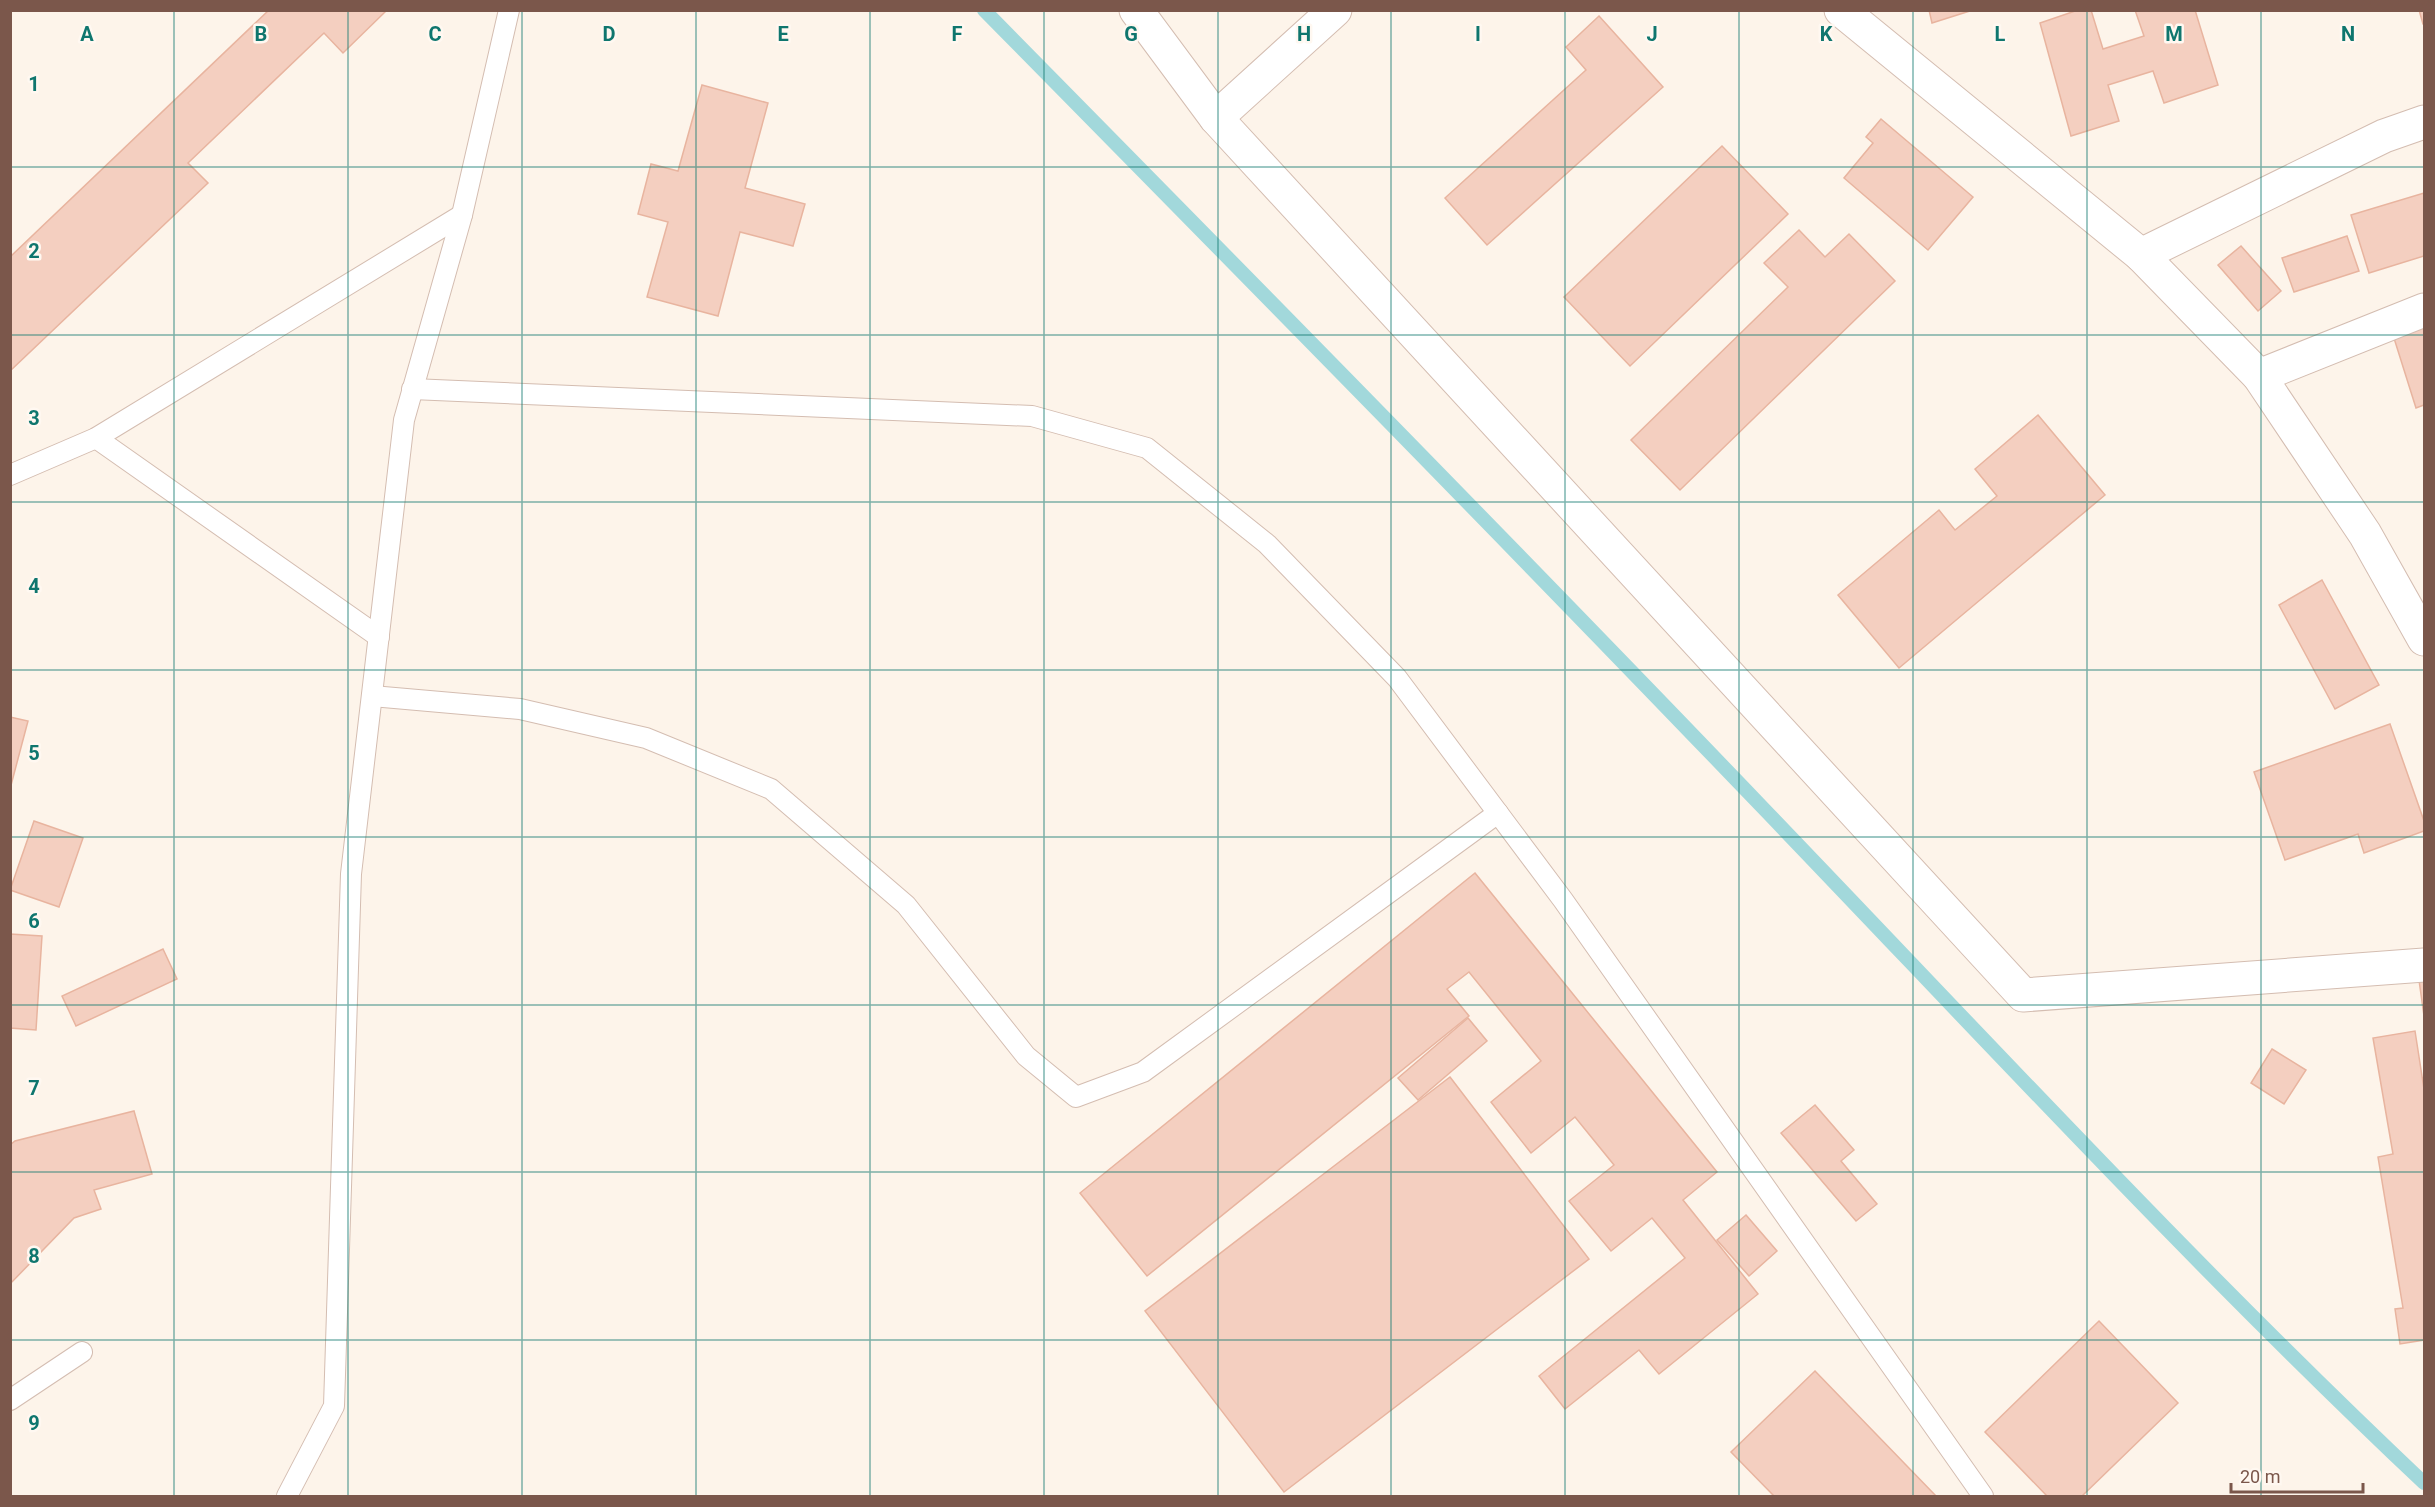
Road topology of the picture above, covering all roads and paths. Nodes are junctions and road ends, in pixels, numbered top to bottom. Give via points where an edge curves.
1 (509, 10) edge
2 (1136, 10) edge
3 (1335, 10) edge
4 (1841, 10) edge
5 (1216, 118) junction
6 (2424, 122) edge
7 (462, 215) junction
8 (2140, 255) junction
9 (2424, 310) edge
10 (2259, 376) junction
11 (412, 389) junction
12 (96, 438) junction
13 (10, 475) edge
14 (379, 637) junction
15 (2424, 639) edge
16 (372, 696) junction
17 (1498, 813) junction
18 (2424, 965) edge
19 (81, 1352) dead end
20 (10, 1400) edge
21 (287, 1497) edge
22 (1983, 1497) edge

1 - 7 lane
2 - 5 street
3 - 5 street
4 - 8 street
5 - 18 street via 2023,995
6 - 8 street via 2384,136
7 - 11 lane
7 - 12 lane
8 - 10 street
9 - 10 street
10 - 15 street via 2365,534
11 - 14 lane via 404,420
11 - 17 lane via 1032,416 1147,448 1267,544 1397,678
12 - 13 lane
12 - 14 lane
14 - 16 lane
16 - 17 lane via 520,709 646,738 771,789 906,905 1026,1056 1076,1097 1143,1072
16 - 21 lane via 351,874 334,1406
17 - 22 lane
19 - 20 lane

